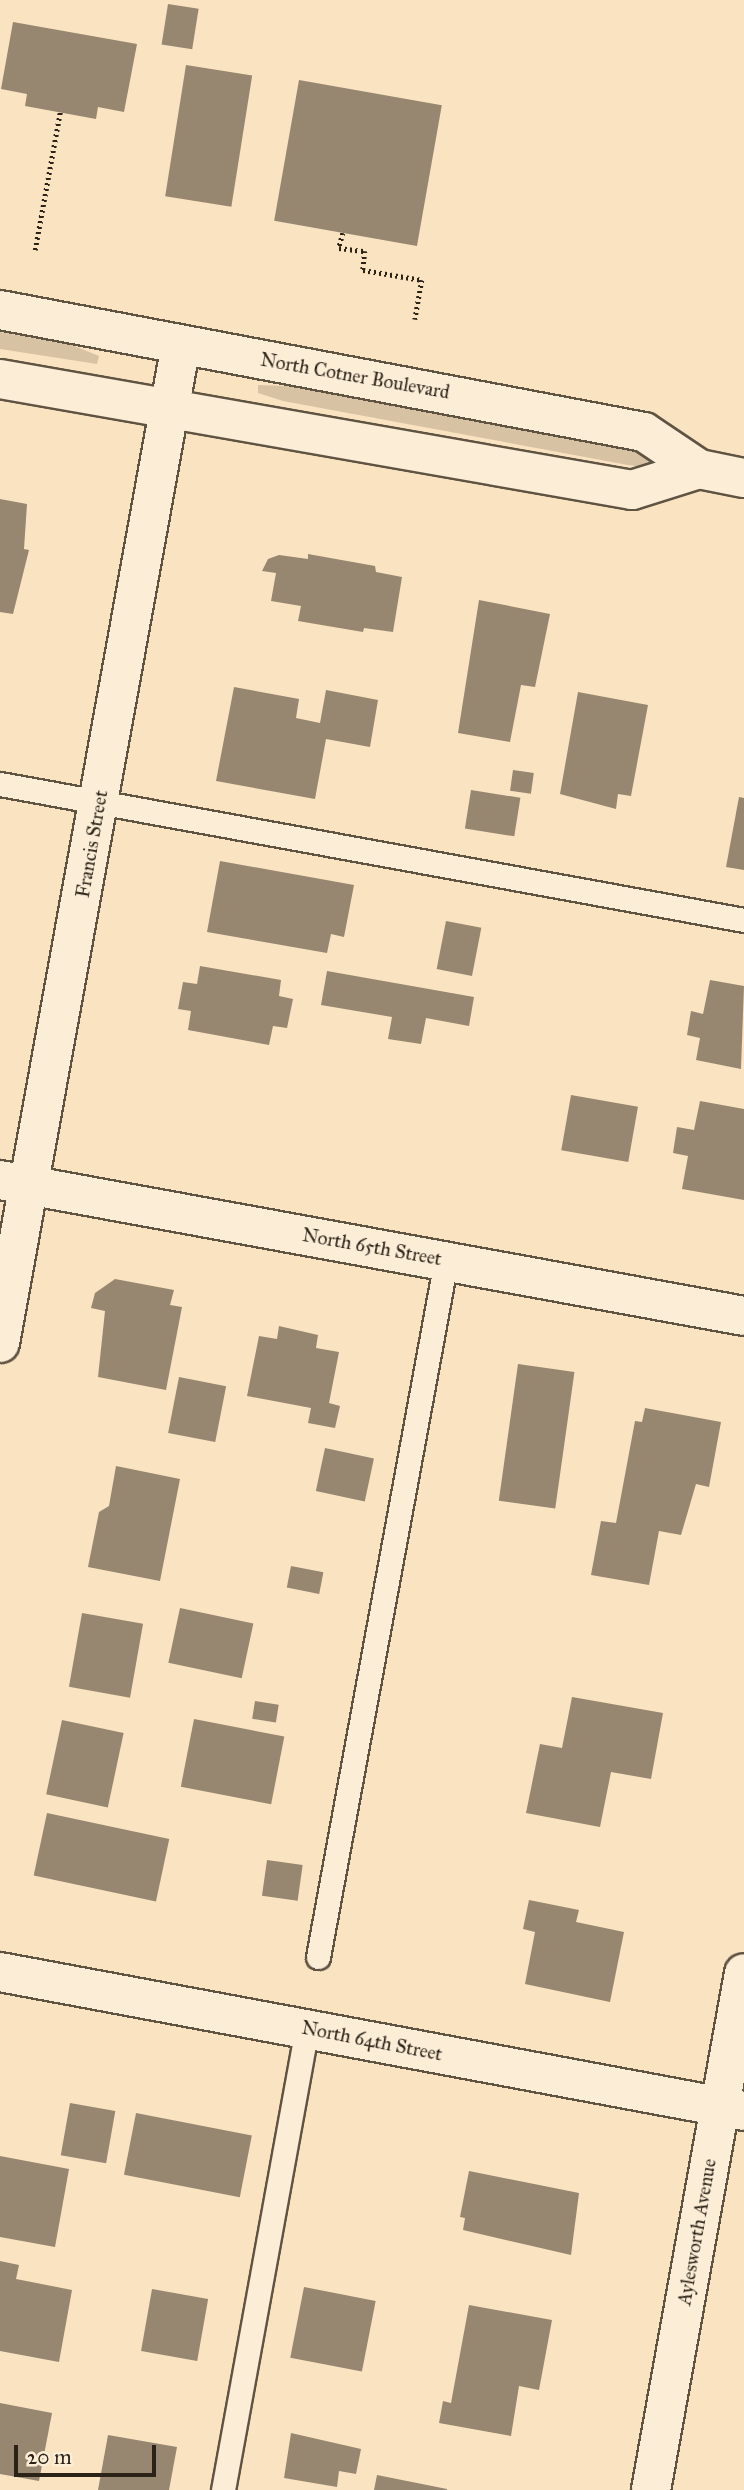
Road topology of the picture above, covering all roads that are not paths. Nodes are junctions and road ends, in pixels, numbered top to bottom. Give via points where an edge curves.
1 (0, 310) edge
2 (181, 344) junction
3 (0, 379) edge
4 (170, 410) junction
5 (699, 469) junction
6 (744, 478) edge
7 (0, 783) edge
8 (100, 802) junction
9 (744, 920) edge
10 (14, 1183) edge
11 (446, 1260) junction
12 (744, 1316) edge
13 (0, 1343) edge
14 (318, 1957) dead end
15 (0, 1972) edge
16 (744, 1973) edge
17 (307, 2029) junction
18 (732, 2109) edge
19 (222, 2490) edge
20 (652, 2490) edge

1 - 2 street, North Cotner Boulevard
2 - 4 street, Francis Street
2 - 5 street, North Cotner Boulevard via 644,432
3 - 4 street, North Cotner Boulevard
4 - 5 street, North Cotner Boulevard via 632,490
4 - 8 street, Francis Street
5 - 6 street, North Cotner Boulevard
7 - 8 lane
8 - 9 lane
8 - 10 street, Francis Street
10 - 11 street, North 65th Street
10 - 13 street, Francis Street
11 - 12 street, North 65th Street
11 - 14 lane
15 - 17 street, North 64th Street
16 - 18 street, Aylesworth Avenue
17 - 18 street, North 64th Street
17 - 19 lane
18 - 20 street, Aylesworth Avenue

